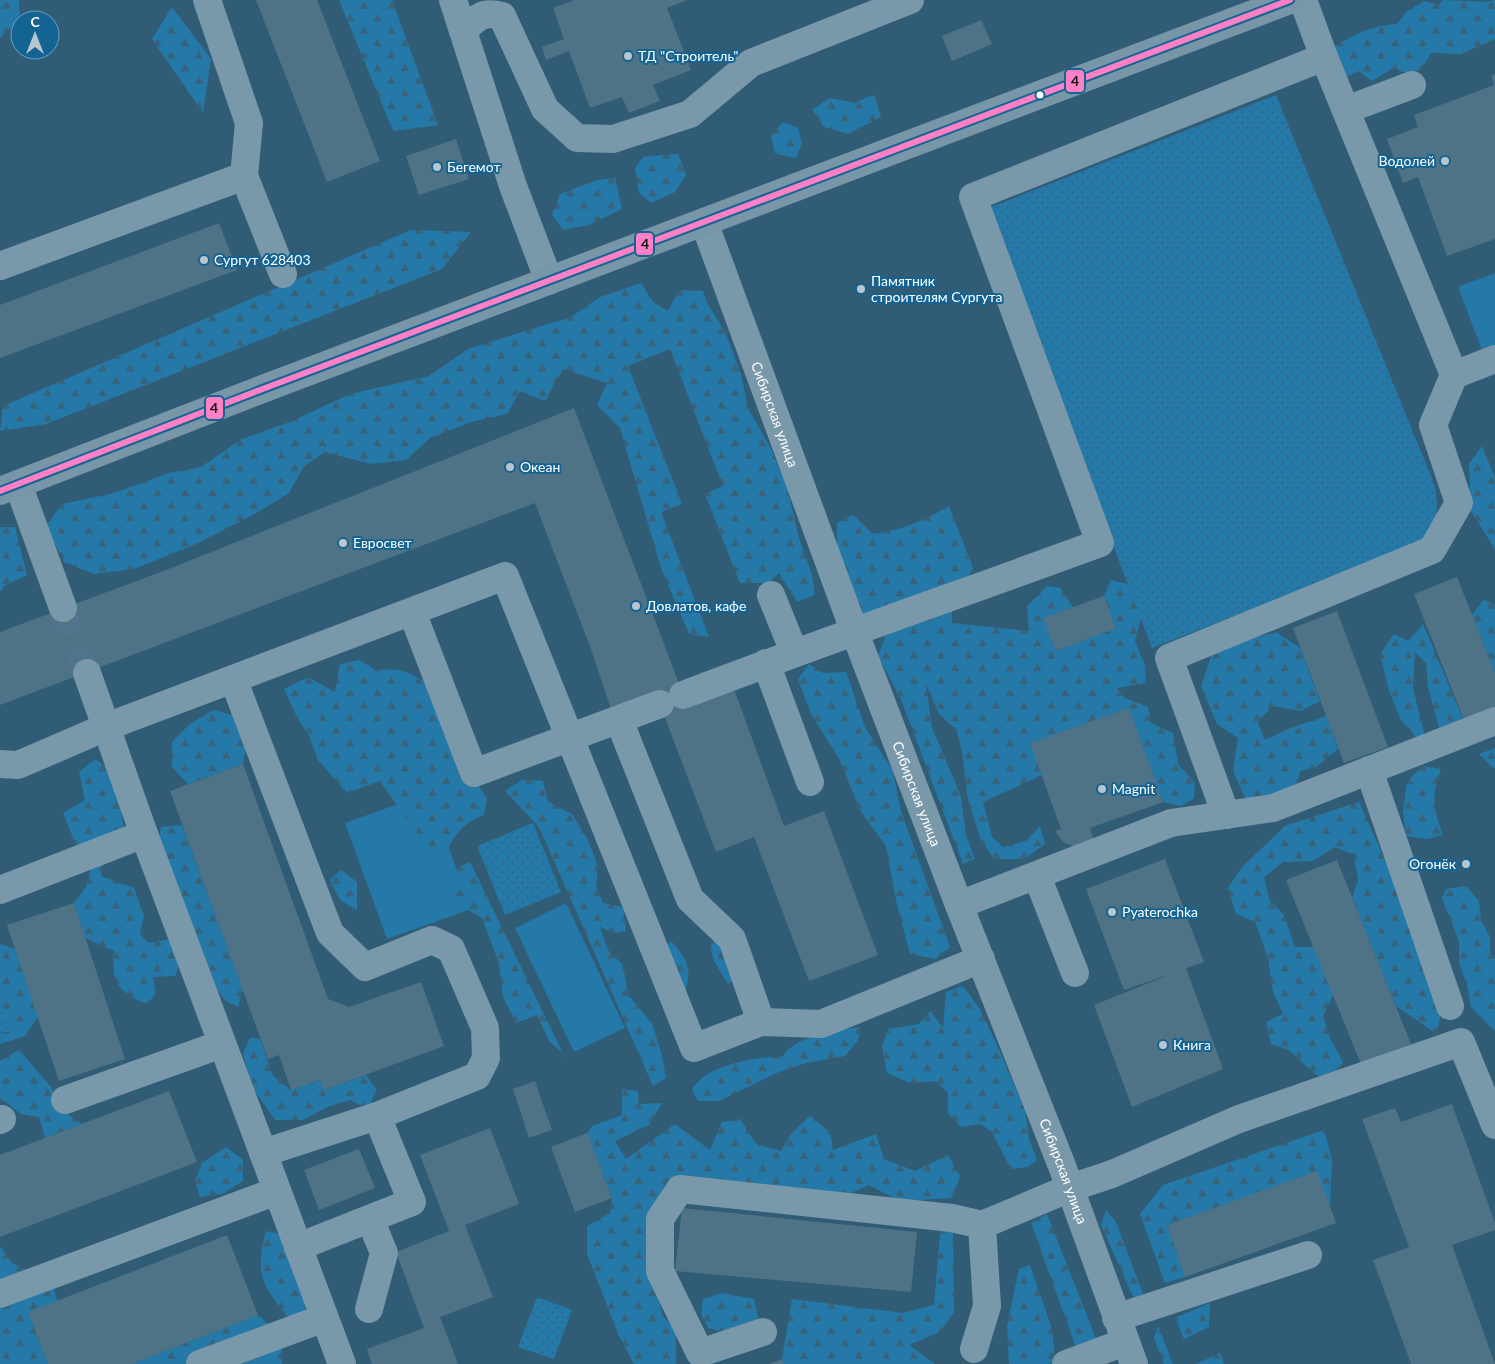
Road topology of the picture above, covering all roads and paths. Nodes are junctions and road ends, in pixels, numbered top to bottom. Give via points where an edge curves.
1 (207, 0) edge
2 (453, 0) edge
3 (910, 0) edge
4 (1303, 0) edge
5 (1276, 3) edge
6 (464, 31) junction
7 (1324, 57) junction
8 (1412, 85) dead end
9 (1346, 110) junction
10 (244, 176) junction
11 (704, 222) junction
12 (0, 266) edge
13 (283, 274) dead end
14 (548, 281) junction
15 (1495, 359) edge
16 (1454, 375) junction
17 (9, 487) edge
18 (771, 595) dead end
19 (63, 608) tunnel mouth
20 (412, 612) junction
21 (856, 632) junction
22 (794, 652) junction
23 (766, 663) junction
24 (87, 673) tunnel mouth
25 (234, 681) junction
26 (619, 720) junction
27 (1495, 721) edge
28 (106, 727) junction
29 (570, 738) junction
30 (0, 764) edge
31 (1369, 770) junction
32 (810, 782) dead end
33 (1226, 815) junction
34 (144, 834) junction
35 (1036, 876) junction
36 (0, 890) edge
37 (959, 905) junction
38 (981, 959) junction
39 (1075, 973) dead end
40 (1450, 1006) dead end
41 (761, 1022) junction
42 (222, 1044) junction
43 (65, 1100) dead end
44 (377, 1116) junction
45 (1495, 1125) edge
46 (263, 1153) junction
47 (1070, 1188) junction
48 (277, 1191) junction
49 (370, 1219) junction
50 (982, 1224) junction
51 (298, 1247) junction
52 (1308, 1255) dead end
53 (0, 1294) edge
54 (369, 1309) dead end
55 (324, 1318) junction
56 (762, 1332) dead end
57 (1125, 1341) edge
58 (974, 1350) dead end
59 (200, 1364) edge
60 (342, 1364) edge
61 (1066, 1364) edge

1 - 10 street via 249,123
2 - 6 street
3 - 6 street via 751,63 690,114 613,139 577,138 545,109 502,16 480,14
4 - 7 street
5 - 11 main road
6 - 14 street via 513,186
7 - 9 street
7 - 21 street via 974,197 1100,543
8 - 9 street
9 - 16 street
10 - 12 street
10 - 13 street
11 - 14 main road
11 - 21 street, Сибирская улица
14 - 17 main road
15 - 16 street
16 - 33 street via 1433,425 1459,503 1432,550 1169,658
17 - 19 street
18 - 22 street
20 - 25 street
20 - 29 street via 505,576
20 - 29 street via 474,773
21 - 22 street
21 - 37 street, Сибирская улица
22 - 23 street
23 - 26 street
23 - 32 street
24 - 28 street
25 - 28 street
25 - 44 street via 330,934 365,967 432,940 451,949 485,1028 486,1058 477,1076
26 - 29 street
26 - 41 street via 690,899 732,939
27 - 31 street
28 - 30 street via 18,765
28 - 34 street
29 - 41 street via 694,1048
31 - 33 street via 1272,808
31 - 40 street
33 - 35 street via 1172,823
34 - 36 street
34 - 42 street
35 - 37 street
35 - 39 street
37 - 38 street, Сибирская улица
38 - 41 street via 821,1024
38 - 47 street, Сибирская улица
42 - 43 street
42 - 46 street
44 - 46 street
44 - 49 street via 412,1202
45 - 47 street via 1462,1042 1239,1119 1112,1174
46 - 48 street
47 - 50 street
47 - 57 street, Сибирская улица
48 - 51 street
48 - 53 street
49 - 51 street
49 - 54 street via 384,1253
50 - 56 street via 952,1218 680,1189 660,1219 660,1271 700,1354
50 - 58 street via 987,1306
51 - 55 street
52 - 57 street
55 - 59 street
55 - 60 street
57 - 61 street

